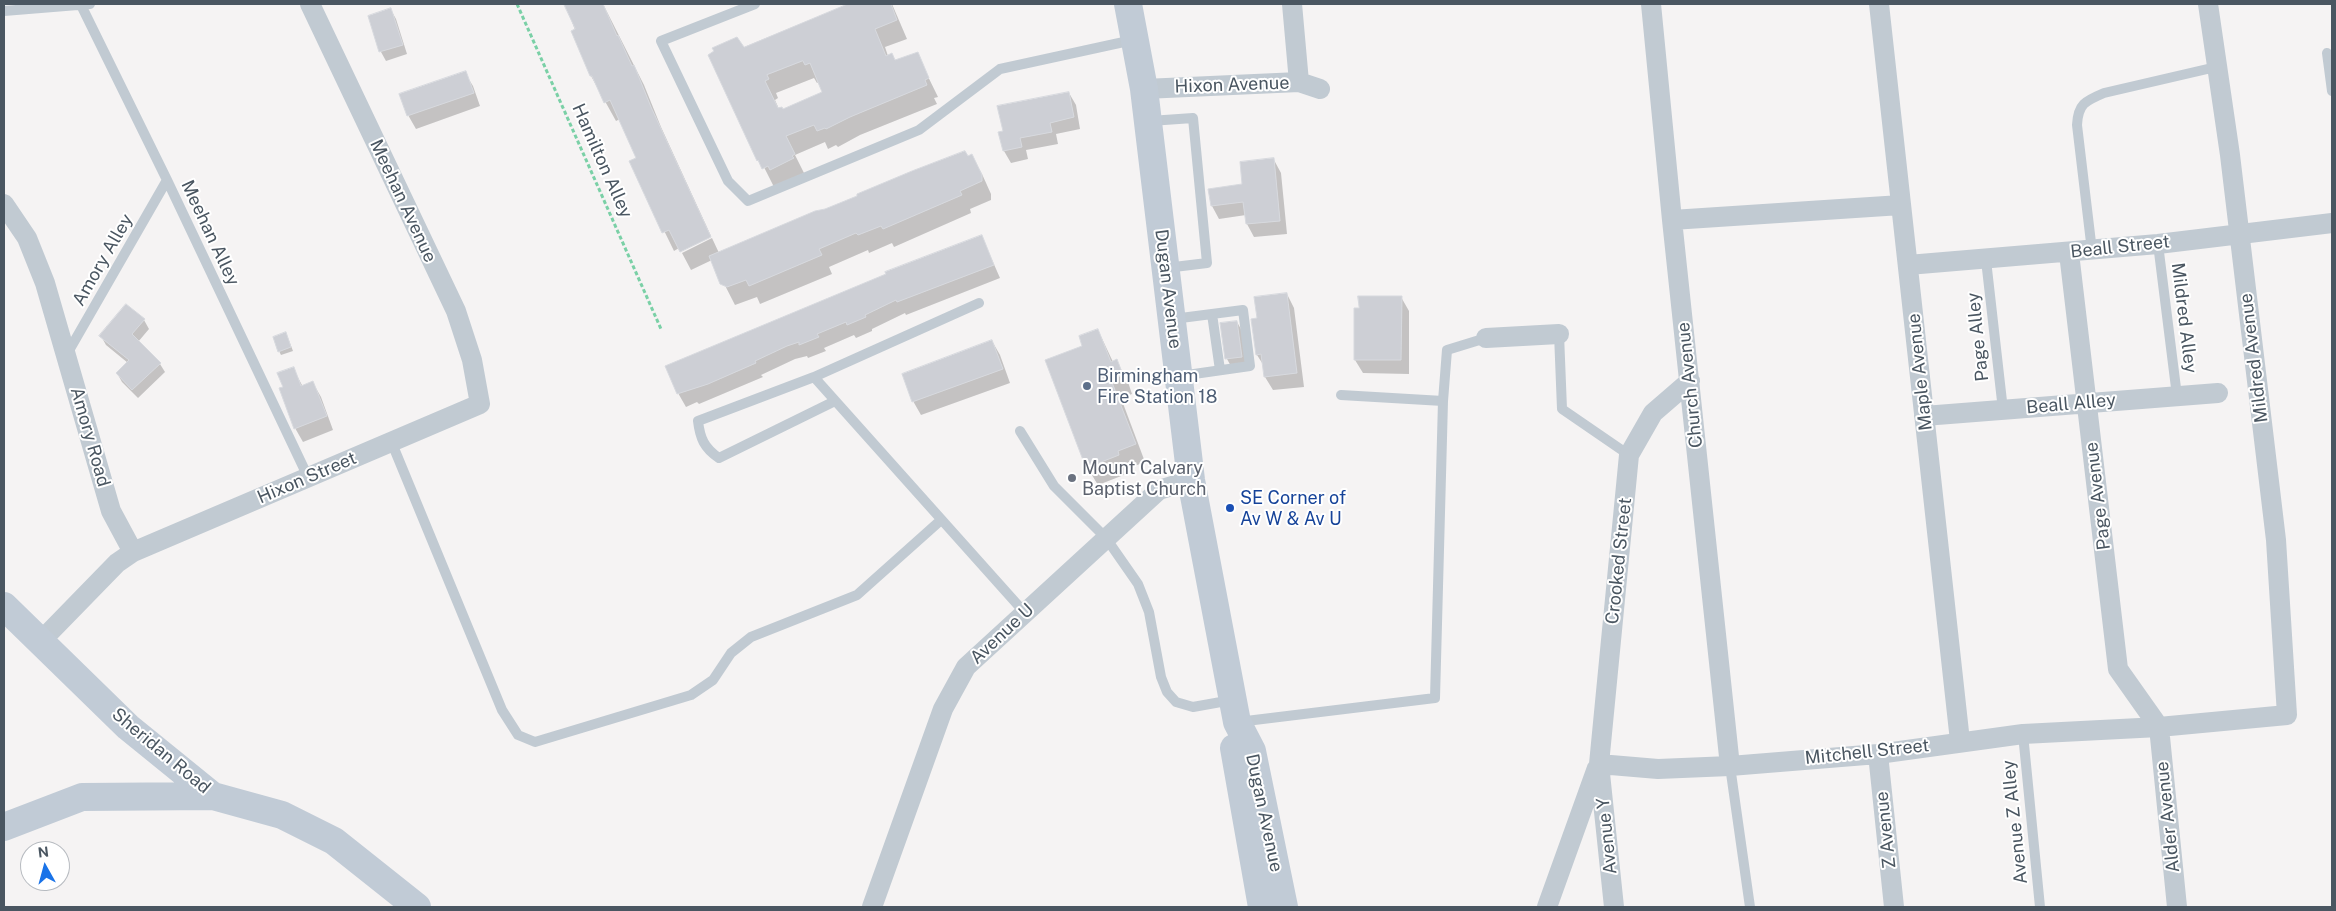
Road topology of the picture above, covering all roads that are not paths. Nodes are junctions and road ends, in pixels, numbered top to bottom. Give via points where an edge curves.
1 (86, 4) edge
2 (310, 4) edge
3 (754, 4) edge
4 (1128, 4) edge
5 (1292, 4) edge
6 (1651, 4) edge
7 (1879, 4) edge
8 (2208, 4) edge
9 (4, 11) edge
10 (1134, 39) junction
11 (2327, 53) dead end
12 (2216, 67) junction
13 (1299, 82) junction
14 (1144, 89) junction
15 (1320, 89) dead end
16 (2332, 91) edge
17 (1148, 122) junction
18 (167, 180) junction
19 (4, 204) edge
20 (1901, 205) junction
21 (1672, 220) junction
22 (2332, 223) edge
23 (2240, 235) junction
24 (2158, 244) junction
25 (2092, 250) junction
26 (2069, 253) junction
27 (1986, 260) junction
28 (1908, 266) junction
29 (1165, 268) junction
30 (979, 303) dead end
31 (1212, 314) junction
32 (1172, 320) junction
33 (1559, 334) joint
34 (1486, 338) joint
35 (66, 355) junction
36 (1220, 370) junction
37 (1179, 376) junction
38 (814, 377) junction
39 (1690, 381) junction
40 (2218, 393) dead end
41 (1340, 395) dead end
42 (2177, 396) junction
43 (835, 401) junction
44 (1443, 401) junction
45 (2087, 403) junction
46 (480, 404) joint
47 (2003, 410) junction
48 (1924, 416) junction
49 (1020, 431) dead end
50 (391, 442) junction
51 (1629, 455) junction
52 (308, 477) junction
53 (1191, 480) junction
54 (942, 520) junction
55 (1106, 538) junction
56 (133, 552) junction
57 (4, 606) edge
58 (1025, 613) junction
59 (41, 641) junction
60 (1235, 711) junction
61 (2287, 715) joint
62 (2159, 727) junction
63 (2023, 734) junction
64 (1960, 741) junction
65 (1878, 754) junction
66 (1599, 764) junction
67 (1730, 766) junction
68 (214, 796) junction
69 (4, 827) edge
70 (417, 907) edge
71 (872, 907) edge
72 (1262, 907) edge
73 (1284, 907) edge
74 (1547, 907) edge
75 (1614, 907) edge
76 (1750, 907) edge
77 (1894, 907) edge
78 (2040, 907) edge
79 (2177, 907) edge

1 - 9 lane
1 - 18 lane, Meehan Alley
2 - 46 street, Meehan Avenue via 456,311 472,360
3 - 10 lane via 661,41 728,181 748,201 919,130 1000,69
4 - 10 main road, Dugan Avenue
5 - 13 street
6 - 21 street, Church Avenue
7 - 20 street, Maple Avenue
8 - 12 street, Mildred Avenue
10 - 14 main road, Dugan Avenue
11 - 16 lane
12 - 23 street, Mildred Avenue
12 - 25 lane via 2104,93 2081,106 2077,125
13 - 14 street, Hixon Avenue
13 - 15 street, Hixon Avenue
14 - 17 main road, Dugan Avenue
17 - 29 main road, Dugan Avenue
17 - 29 lane via 1192,118 1207,263
18 - 35 lane, Amory Alley
18 - 52 lane, Meehan Alley
19 - 35 street, Amory Road via 27,238 45,283
20 - 21 street
20 - 28 street, Maple Avenue
21 - 39 street, Church Avenue
22 - 23 street, Beall Street
23 - 24 street, Beall Street
23 - 61 street, Mildred Avenue via 2276,540
24 - 25 street, Beall Street
24 - 42 lane, Mildred Alley
25 - 26 street, Beall Street
26 - 27 street, Beall Street
26 - 45 street, Page Avenue
27 - 28 street, Beall Street
27 - 47 lane, Page Alley
28 - 48 street, Maple Avenue
29 - 32 main road, Dugan Avenue
30 - 38 lane
31 - 32 lane
31 - 36 lane
31 - 36 lane via 1243,310 1250,366
32 - 37 main road, Dugan Avenue
33 - 34 street
33 - 51 lane via 1562,409
34 - 44 lane via 1447,350
35 - 56 street, Amory Road via 111,511
36 - 37 lane
37 - 53 main road, Dugan Avenue
38 - 43 lane
38 - 43 lane via 698,421 700,438 719,458
39 - 51 street, Crooked Street via 1653,413
39 - 67 street, Church Avenue
40 - 42 street, Beall Alley
41 - 44 lane
42 - 45 street, Beall Alley
43 - 54 lane
44 - 60 lane via 1436,698
45 - 47 street, Beall Alley
45 - 62 street, Page Avenue via 2118,669
46 - 50 street, Hixon Street
47 - 48 street, Beall Alley
48 - 64 street, Maple Avenue
49 - 55 lane via 1054,486
50 - 52 street, Hixon Street
50 - 54 lane via 502,710 518,735 535,742 691,694 713,680 731,653 751,637 857,596
51 - 66 street, Crooked Street
52 - 56 street, Hixon Street
53 - 55 street, Avenue U via 1159,490
53 - 60 main road, Dugan Avenue
54 - 58 lane
55 - 58 street, Avenue U
55 - 60 lane via 1141,591 1149,612 1166,692 1176,702 1193,707
56 - 59 street
57 - 59 main road, Sheridan Road
58 - 71 street, Avenue U via 966,667 943,709
59 - 68 main road, Sheridan Road via 128,727
60 - 72 main road, Dugan Avenue via 1234,753
60 - 73 main road, Dugan Avenue via 1252,750
61 - 62 street, Mitchell Street
62 - 63 street, Mitchell Street
62 - 79 street, Alder Avenue
63 - 64 street, Mitchell Street
63 - 78 lane, Avenue Z Alley
64 - 65 street, Mitchell Street
65 - 67 street, Mitchell Street
65 - 77 street, Z Avenue
66 - 67 street, Mitchell Street via 1658,769
66 - 74 street
66 - 75 street, Avenue Y
67 - 76 lane
68 - 69 main road via 82,797
68 - 70 main road, Sheridan Road via 282,815 334,841

